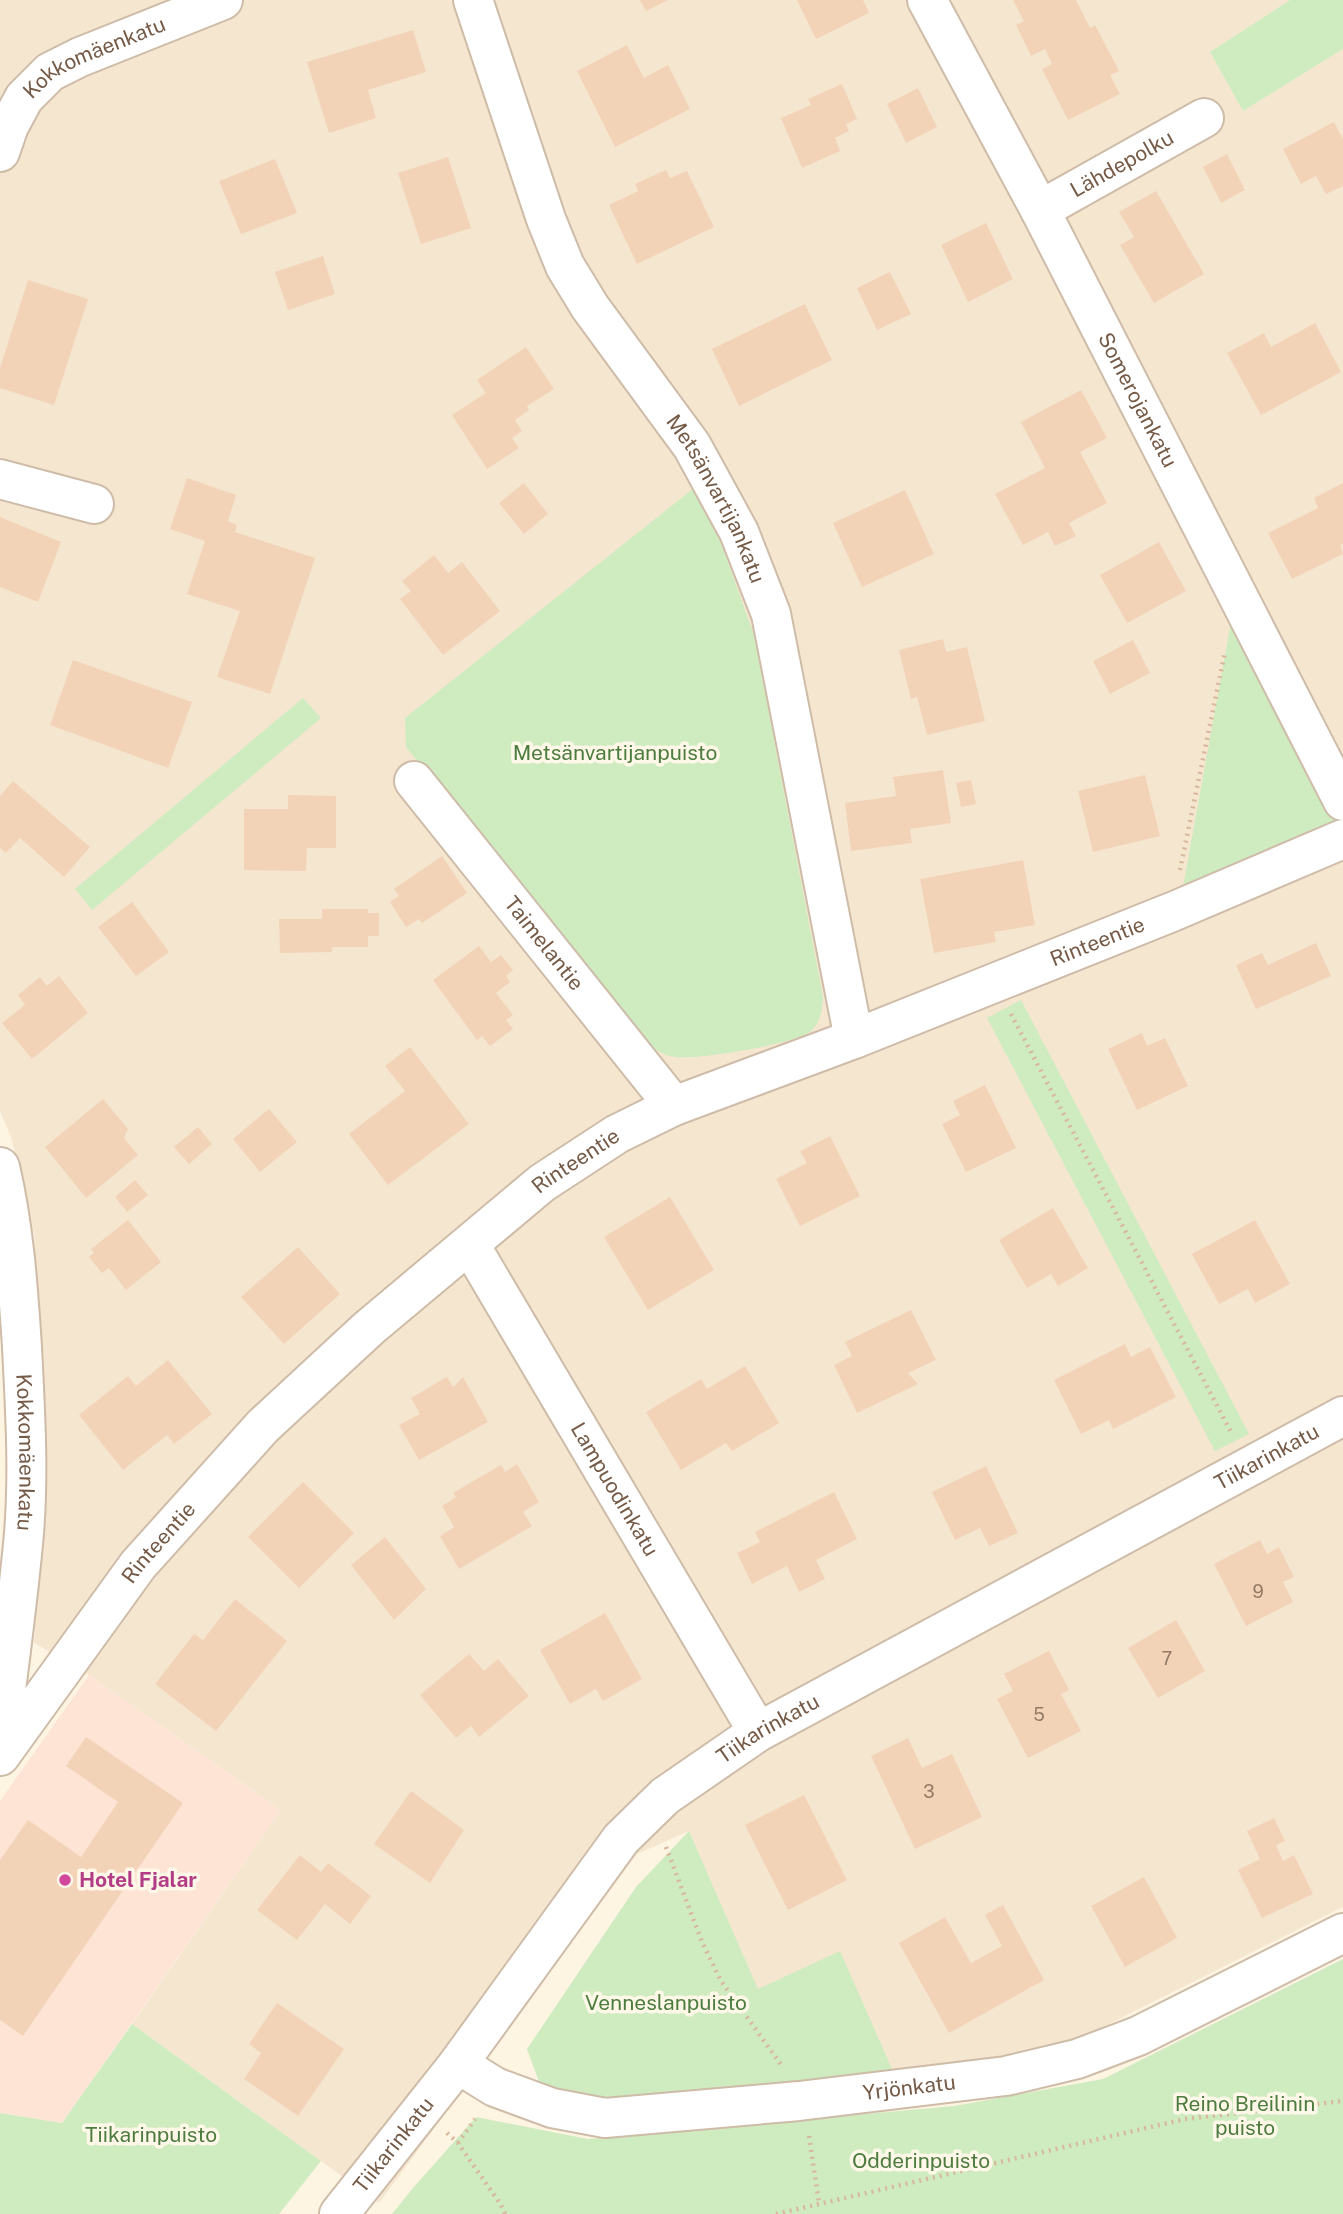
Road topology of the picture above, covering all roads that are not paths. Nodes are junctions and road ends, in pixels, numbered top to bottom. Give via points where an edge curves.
1 (223, 0) edge
2 (472, 0) edge
3 (928, 0) edge
4 (1204, 118) dead end
5 (0, 152) edge
6 (1040, 210) junction
7 (0, 479) edge
8 (94, 503) dead end
9 (414, 781) dead end
10 (1343, 802) edge
11 (1343, 839) edge
12 (854, 1039) junction
13 (674, 1106) junction
14 (0, 1167) edge
15 (470, 1245) junction
16 (1343, 1416) edge
17 (758, 1732) junction
18 (0, 1740) edge
19 (0, 1756) edge
20 (1343, 1933) edge
21 (458, 2064) junction
22 (339, 2214) edge

1 - 5 street, Kokkomäenkatu via 50,72 24,98
2 - 12 street, Metsänvartijankatu via 565,266 692,446 739,532 771,614
3 - 6 street, Somerojankatu
4 - 6 street, Lähdepolku
6 - 10 street, Somerojankatu
7 - 8 street
9 - 13 street, Taimelantie
11 - 12 street, Rinteentie
12 - 13 street, Rinteentie
13 - 15 street, Rinteentie via 617,1134 542,1183
14 - 18 street, Kokkomäenkatu via 16,1252 26,1480
15 - 17 street, Lampuodinkatu
15 - 19 street, Rinteentie via 369,1328 262,1426 138,1565
16 - 17 street, Tiikarinkatu
17 - 21 street, Tiikarinkatu via 666,1796 621,1839
20 - 21 street, Yrjönkatu via 1138,2036 1077,2059 1006,2076 605,2118 552,2108 495,2087
21 - 22 street, Tiikarinkatu

